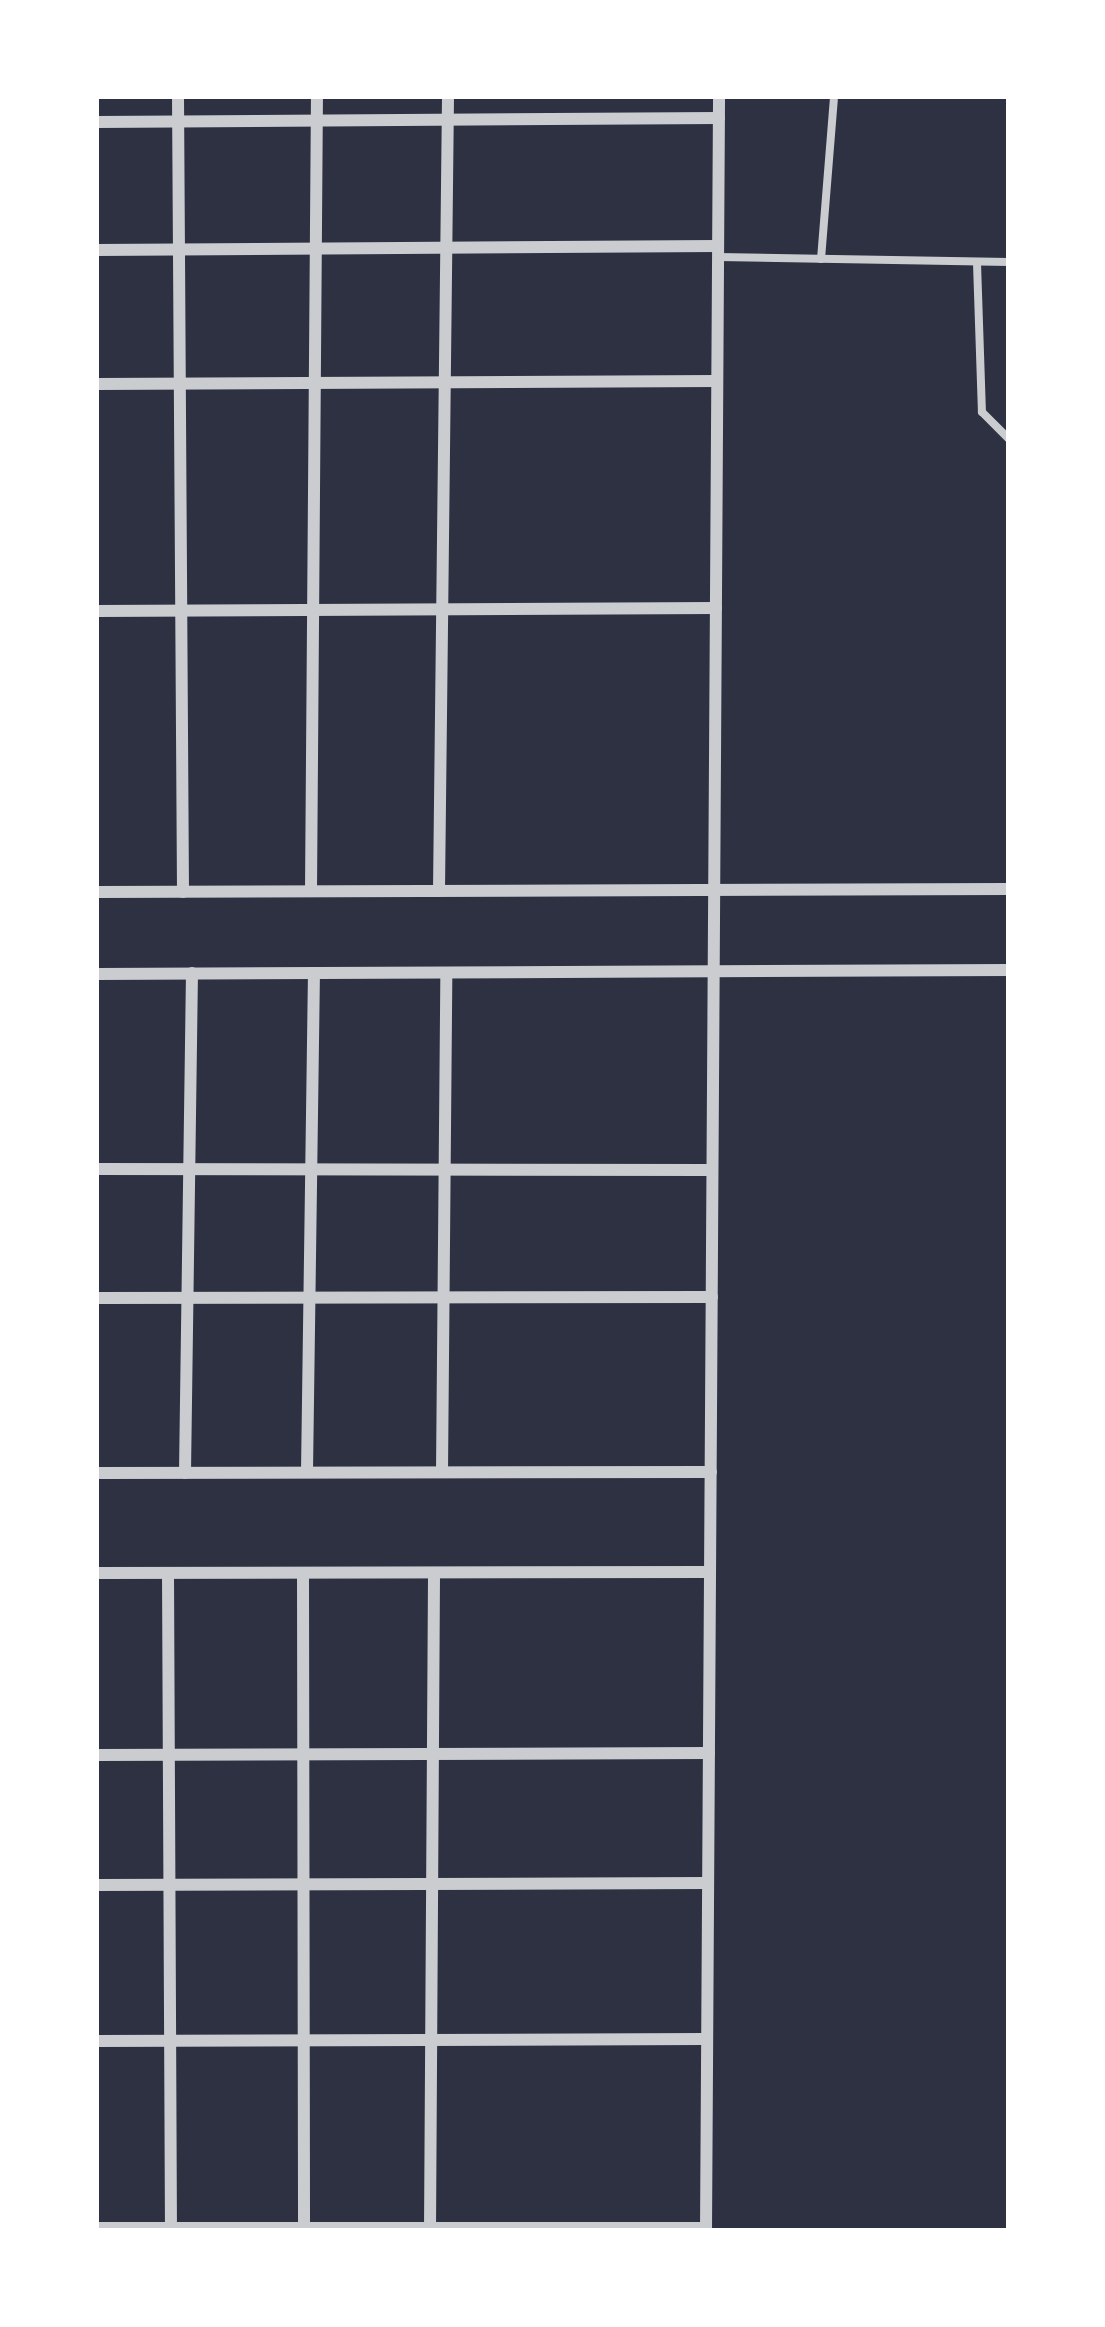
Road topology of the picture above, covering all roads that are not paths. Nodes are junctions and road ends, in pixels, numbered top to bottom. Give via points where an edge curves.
1 (178, 96) edge
2 (317, 96) edge
3 (448, 96) edge
4 (719, 96) edge
5 (833, 96) edge
6 (719, 118) junction
7 (447, 119) junction
8 (178, 121) junction
9 (317, 121) junction
10 (96, 122) edge
11 (446, 248) junction
12 (316, 249) junction
13 (96, 250) edge
14 (179, 250) junction
15 (718, 252) junction
16 (821, 259) junction
17 (1009, 262) edge
18 (977, 263) junction
19 (717, 381) junction
20 (315, 382) junction
21 (445, 382) junction
22 (180, 383) junction
23 (96, 384) edge
24 (1009, 440) edge
25 (716, 608) junction
26 (442, 609) junction
27 (182, 610) junction
28 (314, 610) junction
29 (96, 611) edge
30 (1009, 889) edge
31 (714, 890) junction
32 (311, 891) junction
33 (439, 891) junction
34 (96, 892) edge
35 (183, 892) junction
36 (1009, 970) edge
37 (192, 973) junction
38 (314, 973) junction
39 (446, 973) junction
40 (713, 973) junction
41 (96, 974) edge
42 (96, 1169) edge
43 (189, 1169) junction
44 (311, 1170) junction
45 (444, 1170) junction
46 (712, 1170) junction
47 (310, 1297) junction
48 (712, 1297) junction
49 (96, 1298) edge
50 (188, 1298) junction
51 (444, 1298) junction
52 (308, 1472) junction
53 (442, 1472) junction
54 (711, 1472) junction
55 (96, 1473) edge
56 (185, 1473) junction
57 (710, 1572) junction
58 (96, 1573) edge
59 (168, 1573) junction
60 (303, 1573) junction
61 (434, 1573) junction
62 (709, 1753) junction
63 (170, 1754) junction
64 (303, 1754) junction
65 (433, 1754) junction
66 (96, 1755) edge
67 (708, 1883) junction
68 (304, 1884) junction
69 (432, 1884) junction
70 (96, 1885) edge
71 (169, 1885) junction
72 (705, 2039) junction
73 (302, 2040) junction
74 (430, 2040) junction
75 (96, 2041) edge
76 (168, 2041) junction
77 (96, 2228) edge
78 (304, 2229) edge
79 (170, 2230) edge
80 (430, 2230) edge
81 (706, 2230) edge

1 - 8 street
2 - 9 street
3 - 7 street
4 - 6 street
5 - 16 lane
6 - 7 street
6 - 15 street
7 - 9 street
7 - 11 street
8 - 9 street
8 - 10 street
8 - 14 street
9 - 12 street
11 - 12 street
11 - 15 street
11 - 21 street
12 - 14 street
12 - 20 street
13 - 14 street
14 - 22 street
15 - 16 lane
15 - 19 street
16 - 18 lane
17 - 18 lane
18 - 24 lane via 982,412
19 - 21 street
19 - 25 street
20 - 21 street
20 - 22 street
20 - 28 street
21 - 26 street
22 - 23 street
22 - 27 street
25 - 26 street
25 - 31 street
26 - 28 street
26 - 33 street
27 - 28 street
27 - 29 street
27 - 35 street
28 - 32 street
30 - 31 street
31 - 33 street
31 - 40 street
32 - 33 street
32 - 35 street
34 - 35 street
36 - 40 street
37 - 38 street
37 - 41 street
37 - 43 street
38 - 39 street
38 - 44 street
39 - 40 street
39 - 45 street
40 - 46 street
42 - 43 street
43 - 44 street
43 - 50 street
44 - 45 street
44 - 47 street
45 - 46 street
45 - 51 street
46 - 48 street
47 - 50 street
47 - 51 street
47 - 52 street
48 - 51 street
48 - 54 street
49 - 50 street
50 - 56 street
51 - 53 street
52 - 53 street
52 - 56 street
53 - 54 street
54 - 57 street
55 - 56 street
57 - 61 street
57 - 62 street
58 - 59 street
59 - 60 street
59 - 63 street
60 - 61 street
60 - 64 street
61 - 65 street
62 - 65 street
62 - 67 street
63 - 64 street
63 - 66 street
63 - 71 street
64 - 65 street
64 - 68 street
65 - 69 street
67 - 69 street
67 - 72 street
68 - 69 street
68 - 71 street
68 - 73 street
69 - 74 street
70 - 71 street
71 - 76 street
72 - 74 street
72 - 81 street
73 - 74 street
73 - 76 street
73 - 78 street
74 - 80 street
75 - 76 street
76 - 79 street
77 - 79 street
78 - 79 street
78 - 80 street
80 - 81 street

